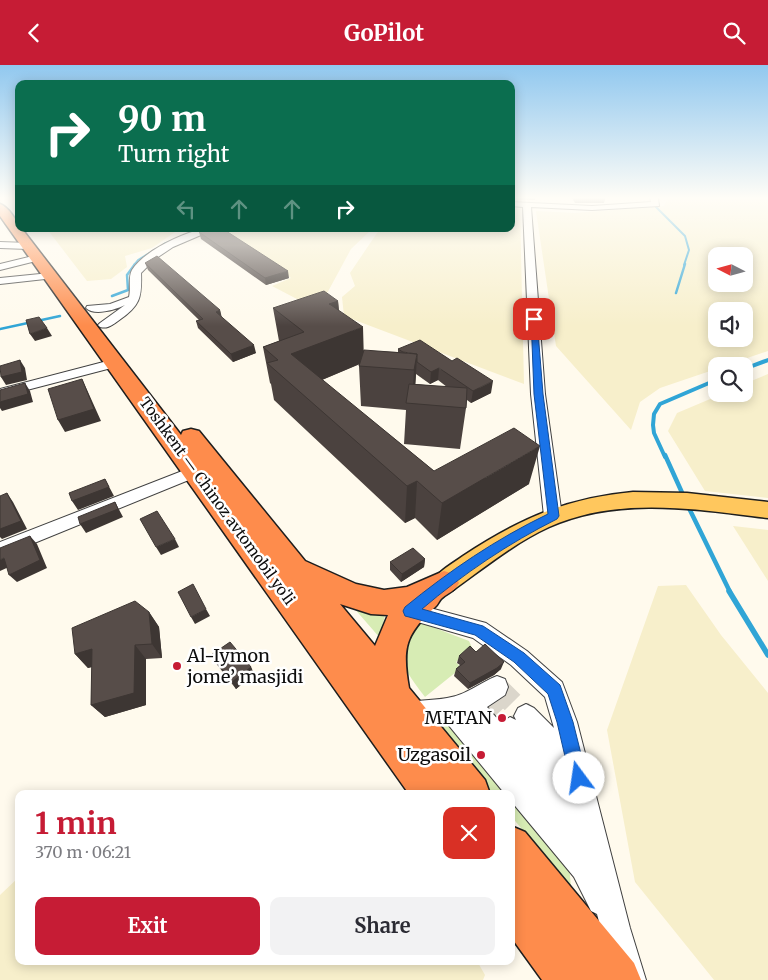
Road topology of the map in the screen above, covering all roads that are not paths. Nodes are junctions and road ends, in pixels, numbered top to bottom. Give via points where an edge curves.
1 (22, 241) edge
2 (179, 241) edge
3 (526, 241) edge
4 (0, 245) edge
5 (30, 252) edge
6 (0, 267) edge
7 (0, 281) edge
8 (137, 295) junction
9 (97, 317) junction
10 (115, 363) junction
11 (0, 393) edge
12 (186, 444) junction
13 (195, 471) junction
14 (768, 510) edge
15 (554, 516) junction
16 (0, 550) edge
17 (293, 568) junction
18 (444, 583) joint
19 (396, 607) junction
20 (496, 687) dead end
21 (401, 705) junction
22 (450, 709) junction
23 (518, 723) tunnel mouth
24 (430, 790) edge
25 (468, 790) edge
26 (574, 828) junction
27 (515, 850) edge
28 (584, 867) junction
29 (515, 905) edge
30 (615, 928) junction
31 (570, 980) edge
32 (617, 980) edge
33 (630, 980) edge

1 - 5 highway, Toshkent — Chinoz avtomobil yoʻli
2 - 8 street via 136,273
3 - 15 street via 538,394
4 - 5 street
5 - 6 street
5 - 7 street
5 - 9 highway, Toshkent — Chinoz avtomobil yoʻli
5 - 10 highway, Toshkent — Chinoz avtomobil yoʻli
8 - 9 street via 120,305 104,308
8 - 9 street via 132,306
9 - 12 highway, Toshkent — Chinoz avtomobil yoʻli
10 - 11 street
10 - 12 highway, Toshkent — Chinoz avtomobil yoʻli
12 - 13 highway, Toshkent — Chinoz avtomobil yoʻli
12 - 17 highway, Toshkent — Chinoz avtomobil yoʻli
13 - 16 street
13 - 24 highway, Toshkent — Chinoz avtomobil yoʻli
14 - 15 main road via 625,499 589,505
15 - 18 main road via 517,534
17 - 19 highway via 355,596
17 - 21 highway, Toshkent — Chinoz avtomobil yoʻli
18 - 19 highway
19 - 21 highway via 400,621 393,634 389,670
19 - 30 street via 478,630 519,658 554,690 565,722
20 - 22 street via 482,698
21 - 22 street
21 - 25 highway, Toshkent — Chinoz avtomobil yoʻli
22 - 26 street via 473,709
22 - 28 street
23 - 26 street via 551,741
26 - 28 street
27 - 32 highway
28 - 30 street
29 - 31 highway
30 - 33 street

